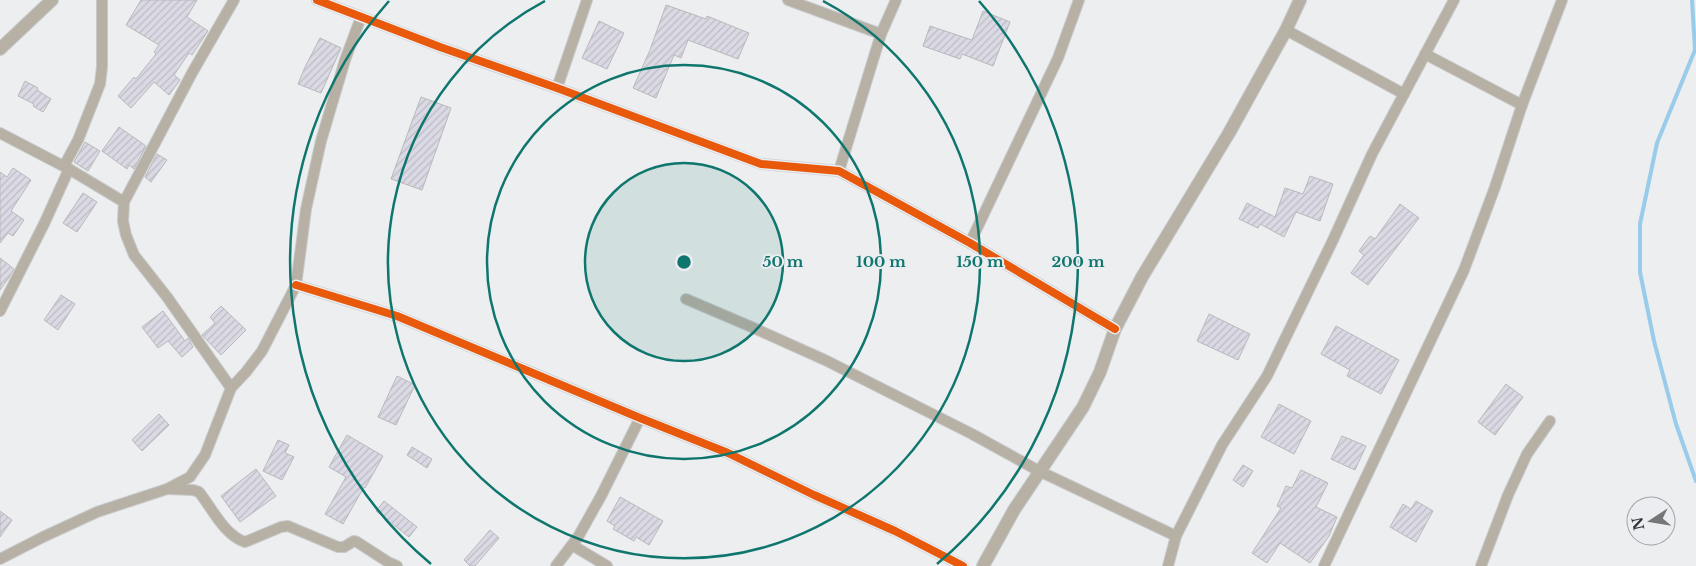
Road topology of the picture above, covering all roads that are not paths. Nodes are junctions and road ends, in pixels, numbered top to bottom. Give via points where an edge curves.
1 (52, 0) edge
2 (102, 0) edge
3 (234, 0) edge
4 (317, 0) edge
5 (587, 0) edge
6 (788, 0) edge
7 (896, 0) edge
8 (1079, 0) edge
9 (1300, 0) edge
10 (1454, 0) edge
11 (1562, 0) edge
12 (361, 17) junction
13 (1286, 30) junction
14 (881, 34) junction
15 (0, 49) edge
16 (1425, 54) junction
17 (557, 88) junction
18 (1404, 94) junction
19 (1522, 105) junction
20 (0, 132) edge
21 (66, 168) junction
22 (839, 171) junction
23 (124, 202) junction
24 (970, 243) junction
25 (296, 284) junction
26 (686, 299) dead end
27 (0, 311) edge
28 (1115, 329) junction
29 (231, 388) junction
30 (640, 418) junction
31 (1550, 421) dead end
32 (1040, 471) junction
33 (167, 489) junction
34 (1176, 536) junction
35 (572, 545) junction
36 (0, 559) edge
37 (397, 566) edge
38 (556, 566) edge
39 (607, 566) edge
40 (963, 566) edge
41 (983, 566) edge
42 (1168, 566) edge
43 (1324, 566) edge
44 (1481, 566) edge

1 - 15 street
2 - 21 street via 100,84
3 - 23 street
4 - 12 street
5 - 17 street
6 - 14 street
7 - 14 street
8 - 24 street via 1058,58
9 - 13 street
10 - 16 street
11 - 19 street
12 - 17 street
12 - 25 street via 321,141 306,209
13 - 18 street
13 - 28 street
14 - 22 street
16 - 18 street
16 - 19 street
17 - 22 street via 762,164
18 - 34 street via 1372,154 1267,376 1222,445
19 - 43 street via 1464,270
20 - 21 street
21 - 23 street
21 - 27 street via 44,224
22 - 24 street
23 - 29 street via 123,221 134,255
24 - 28 street
25 - 29 street via 262,352
25 - 30 street via 397,316
26 - 32 street via 825,360
28 - 32 street via 1100,372 1083,406
29 - 33 street via 205,455 190,477
30 - 35 street
30 - 40 street via 728,453
31 - 44 street via 1528,454 1508,495
32 - 34 street
32 - 41 street
33 - 36 street via 97,512
33 - 37 street via 199,492 225,527 245,542 288,526 338,548 357,542
34 - 42 street
35 - 38 street
35 - 39 street

